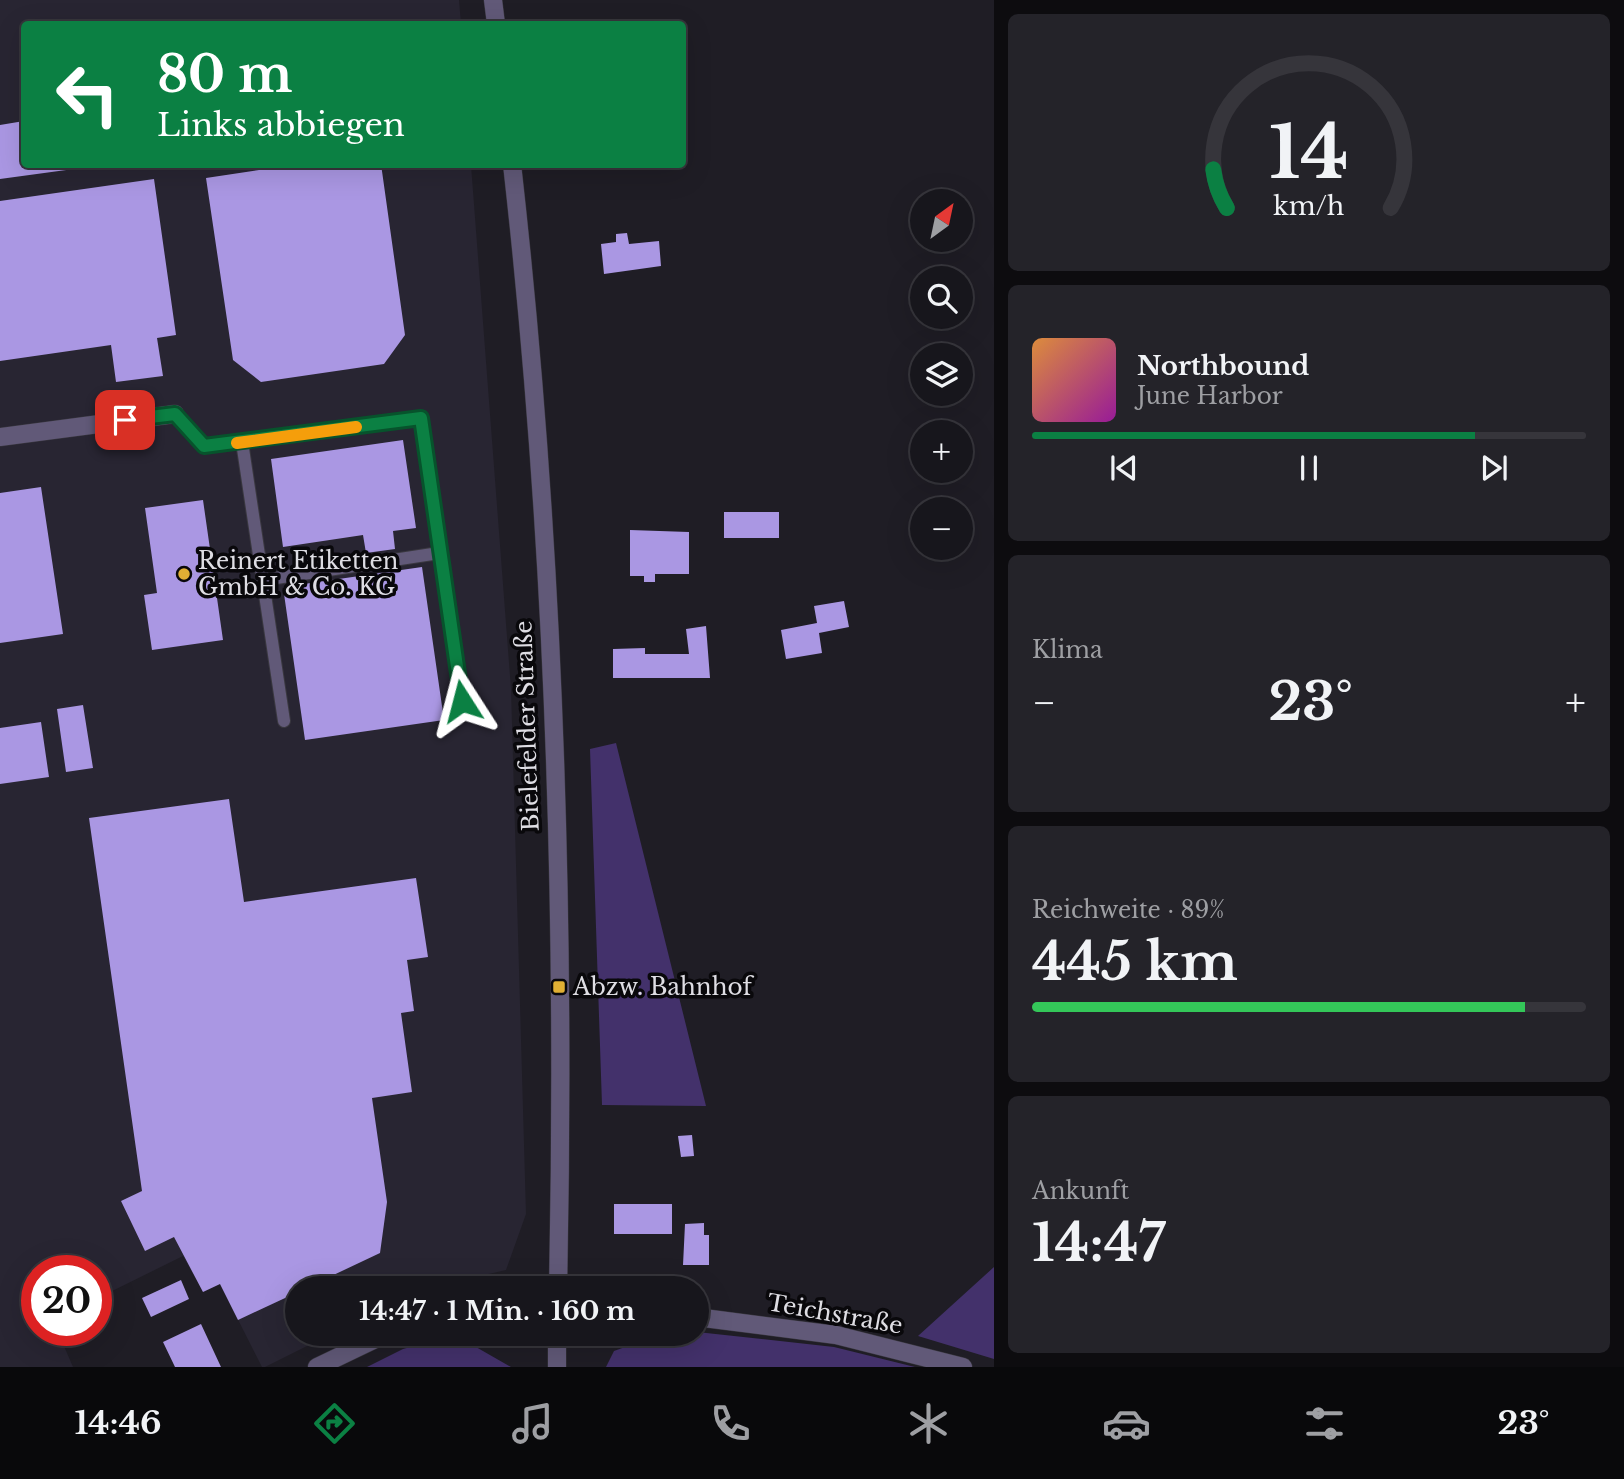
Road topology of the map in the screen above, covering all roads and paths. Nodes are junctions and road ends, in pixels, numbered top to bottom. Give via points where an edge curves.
1 (493, 0) edge
2 (496, 21) edge
3 (512, 168) edge
4 (175, 414) joint
5 (0, 437) edge
6 (242, 442) junction
7 (439, 553) junction
8 (263, 580) junction
9 (462, 701) dead end
10 (284, 721) dead end
11 (558, 1276) edge
12 (709, 1319) edge
13 (361, 1346) edge
14 (557, 1346) edge
15 (317, 1367) edge
16 (557, 1367) edge
17 (963, 1367) edge

1 - 2 street
3 - 11 street, Bielefelder Straße via 553,718 559,987
4 - 5 street
4 - 6 lane via 204,446
6 - 7 lane via 421,418
6 - 8 lane
7 - 8 lane
7 - 9 lane
8 - 10 lane
12 - 17 street, Teichstraße via 836,1335
13 - 15 street
14 - 16 street

